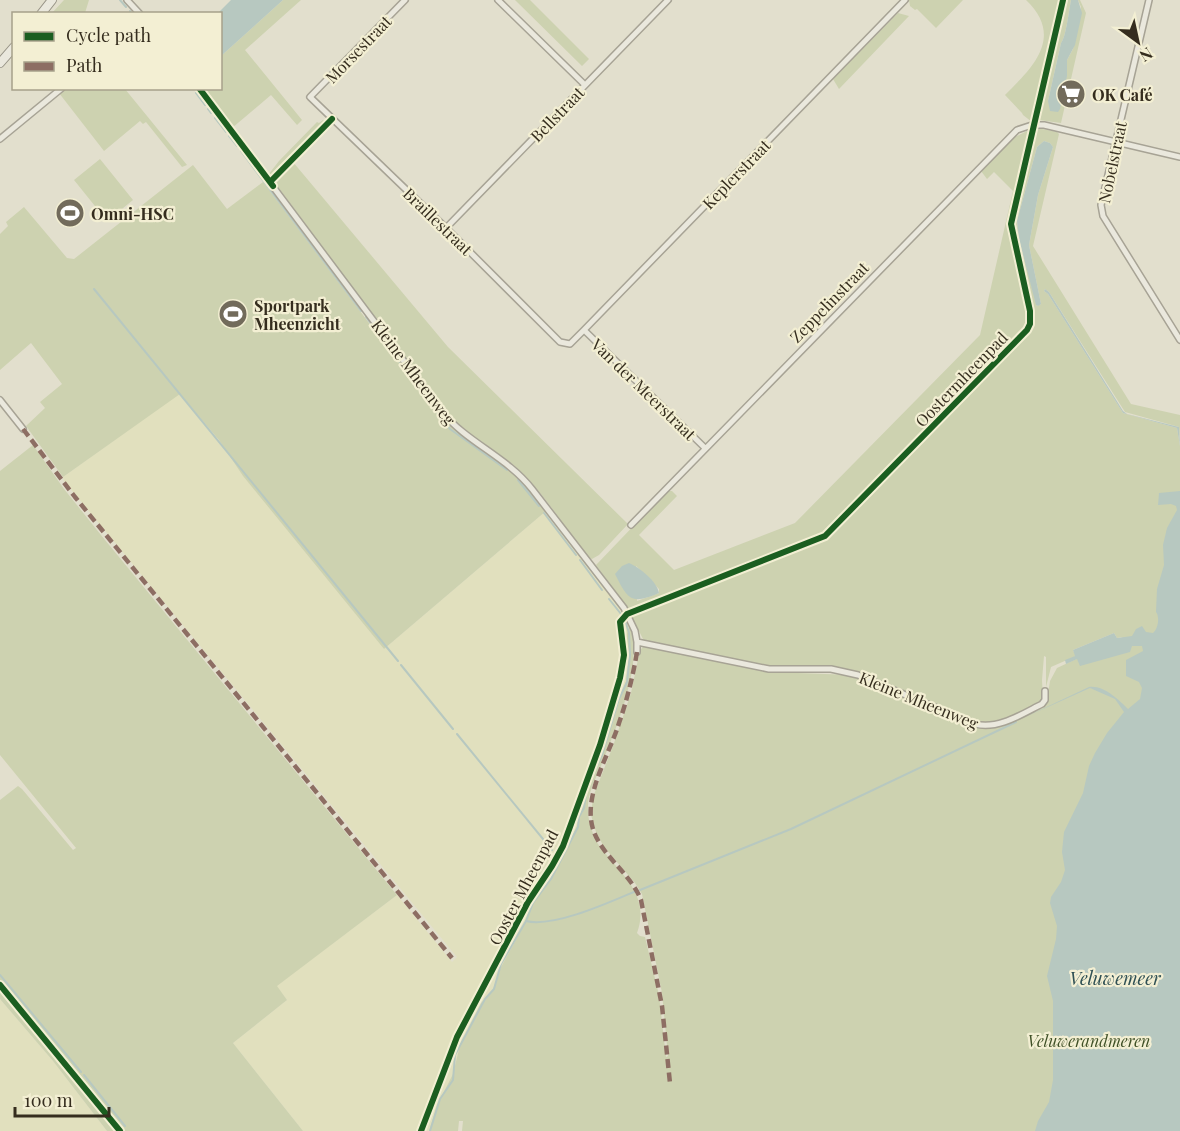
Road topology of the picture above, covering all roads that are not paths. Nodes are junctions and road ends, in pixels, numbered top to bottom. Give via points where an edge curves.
1 (52, 0) edge
2 (127, 0) edge
3 (405, 0) edge
4 (498, 0) edge
5 (668, 0) edge
6 (905, 0) edge
7 (1149, 0) edge
8 (43, 12) edge
9 (138, 12) edge
10 (12, 48) edge
11 (0, 63) edge
12 (585, 85) junction
13 (60, 90) edge
14 (200, 90) edge
15 (310, 98) joint
16 (0, 139) edge
17 (1116, 141) junction
18 (1180, 157) edge
19 (446, 228) junction
20 (584, 330) junction
21 (1180, 340) edge
22 (565, 344) joint
23 (0, 400) edge
24 (23, 429) dead end
25 (705, 448) junction
26 (631, 525) dead end
27 (637, 642) junction
28 (637, 652) dead end
29 (1046, 691) dead end
30 (0, 985) edge
31 (120, 1131) edge

1 - 8 main road
2 - 9 street
3 - 15 street, Morsestraat
4 - 12 street
5 - 12 street, Bellstraat
6 - 20 street, Keplerstraat
7 - 17 street, Nobelstraat
10 - 11 main road
12 - 19 street, Bellstraat
13 - 16 street
14 - 27 street, Kleine Mheenweg via 442,412 465,436 517,472 532,489 624,608
15 - 19 street, Braillestraat
17 - 18 street, Zeppelinstraat
17 - 21 street, Nobelstraat via 1101,205 1103,216
17 - 25 street, Zeppelinstraat via 1044,125 1017,130
19 - 22 street, Braillestraat
20 - 22 street, Keplerstraat
20 - 25 street, Van der Meerstraat
23 - 24 street
25 - 26 street, Zeppelinstraat
27 - 28 street, Kleine Mheenweg
27 - 29 street, Kleine Mheenweg via 769,669 847,672 980,726 995,725 1042,704
30 - 31 street

